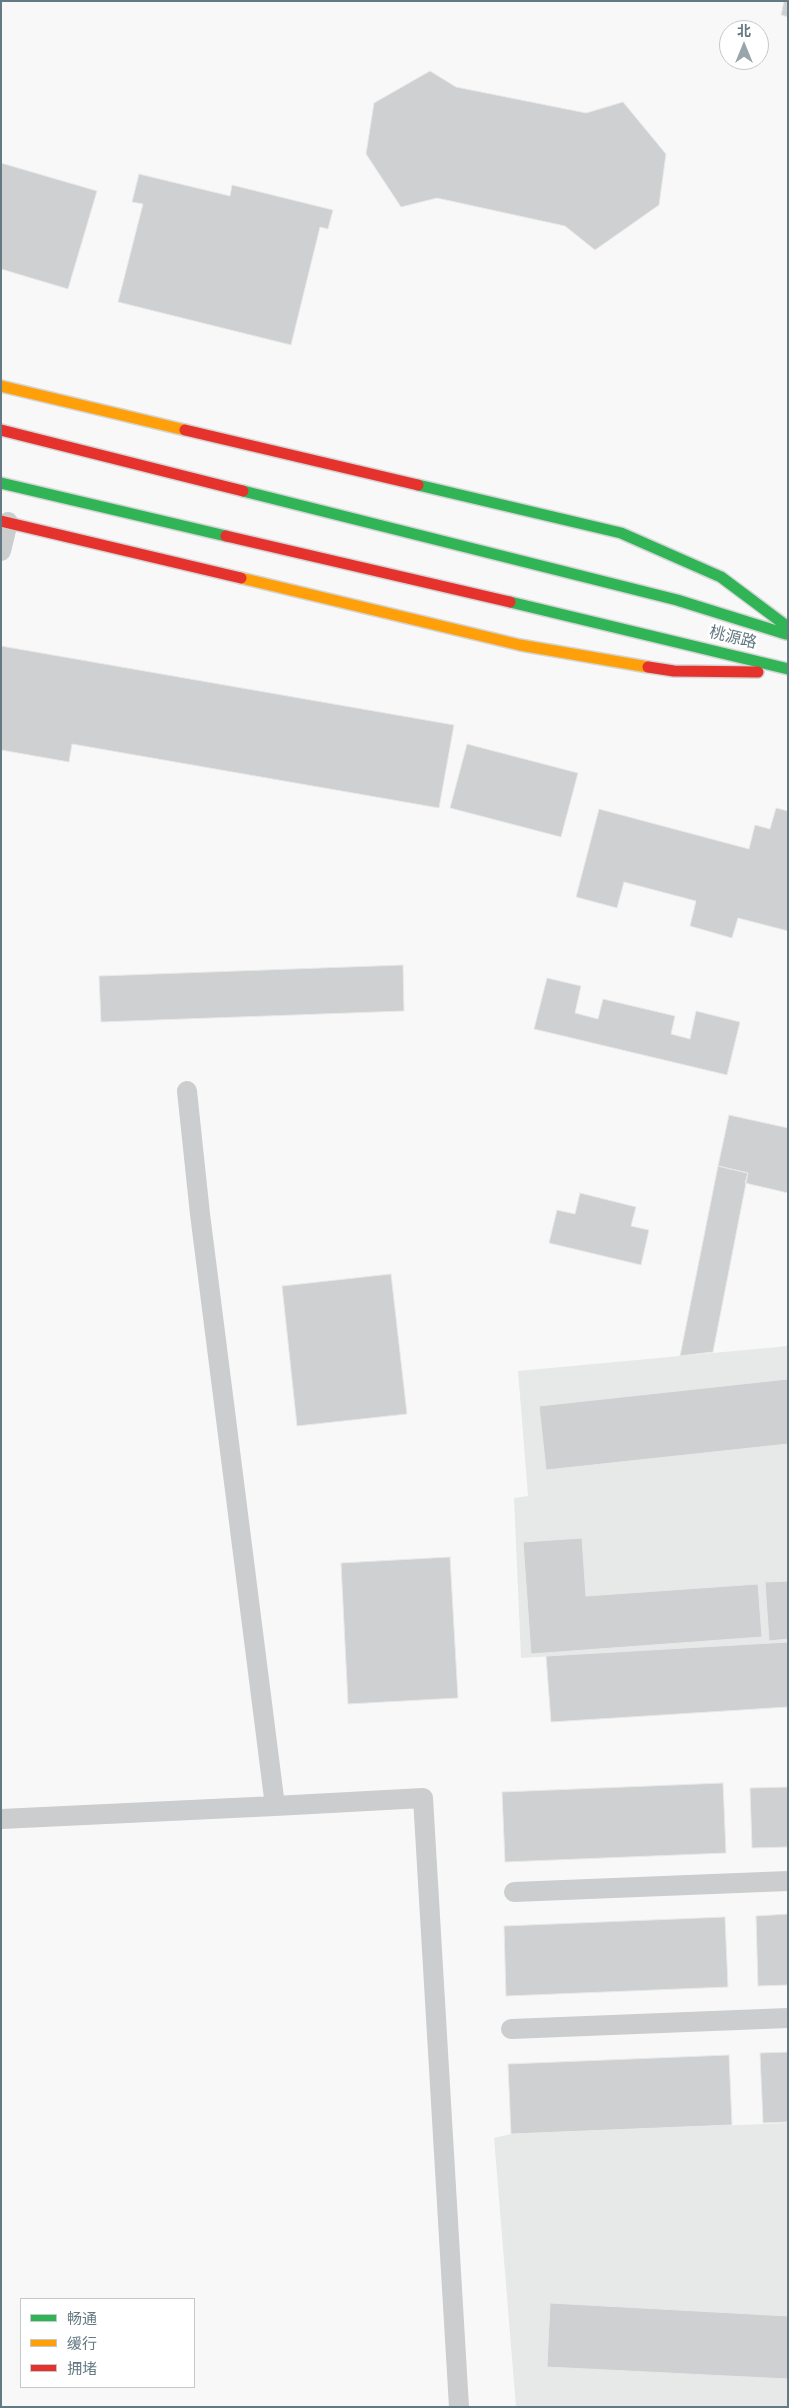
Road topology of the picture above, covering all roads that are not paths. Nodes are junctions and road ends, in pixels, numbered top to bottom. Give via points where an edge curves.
1 (1, 386) edge
2 (1, 430) edge
3 (1, 483) edge
4 (5, 521) edge
5 (1, 551) edge
6 (788, 627) edge
7 (788, 634) edge
8 (788, 671) edge
9 (187, 1091) dead end
10 (275, 1806) junction
11 (1, 1818) edge
12 (788, 1882) edge
13 (514, 1892) dead end
14 (788, 2018) edge
15 (510, 2028) dead end
16 (458, 2407) edge

1 - 6 main road via 621,534 721,577
2 - 7 main road, 桃源路 via 677,600
3 - 8 main road, 桃源路 via 669,639
4 - 5 lane
4 - 8 main road via 520,645 674,671
9 - 10 lane
10 - 11 lane
10 - 16 lane via 423,1798
12 - 13 lane
14 - 15 lane

